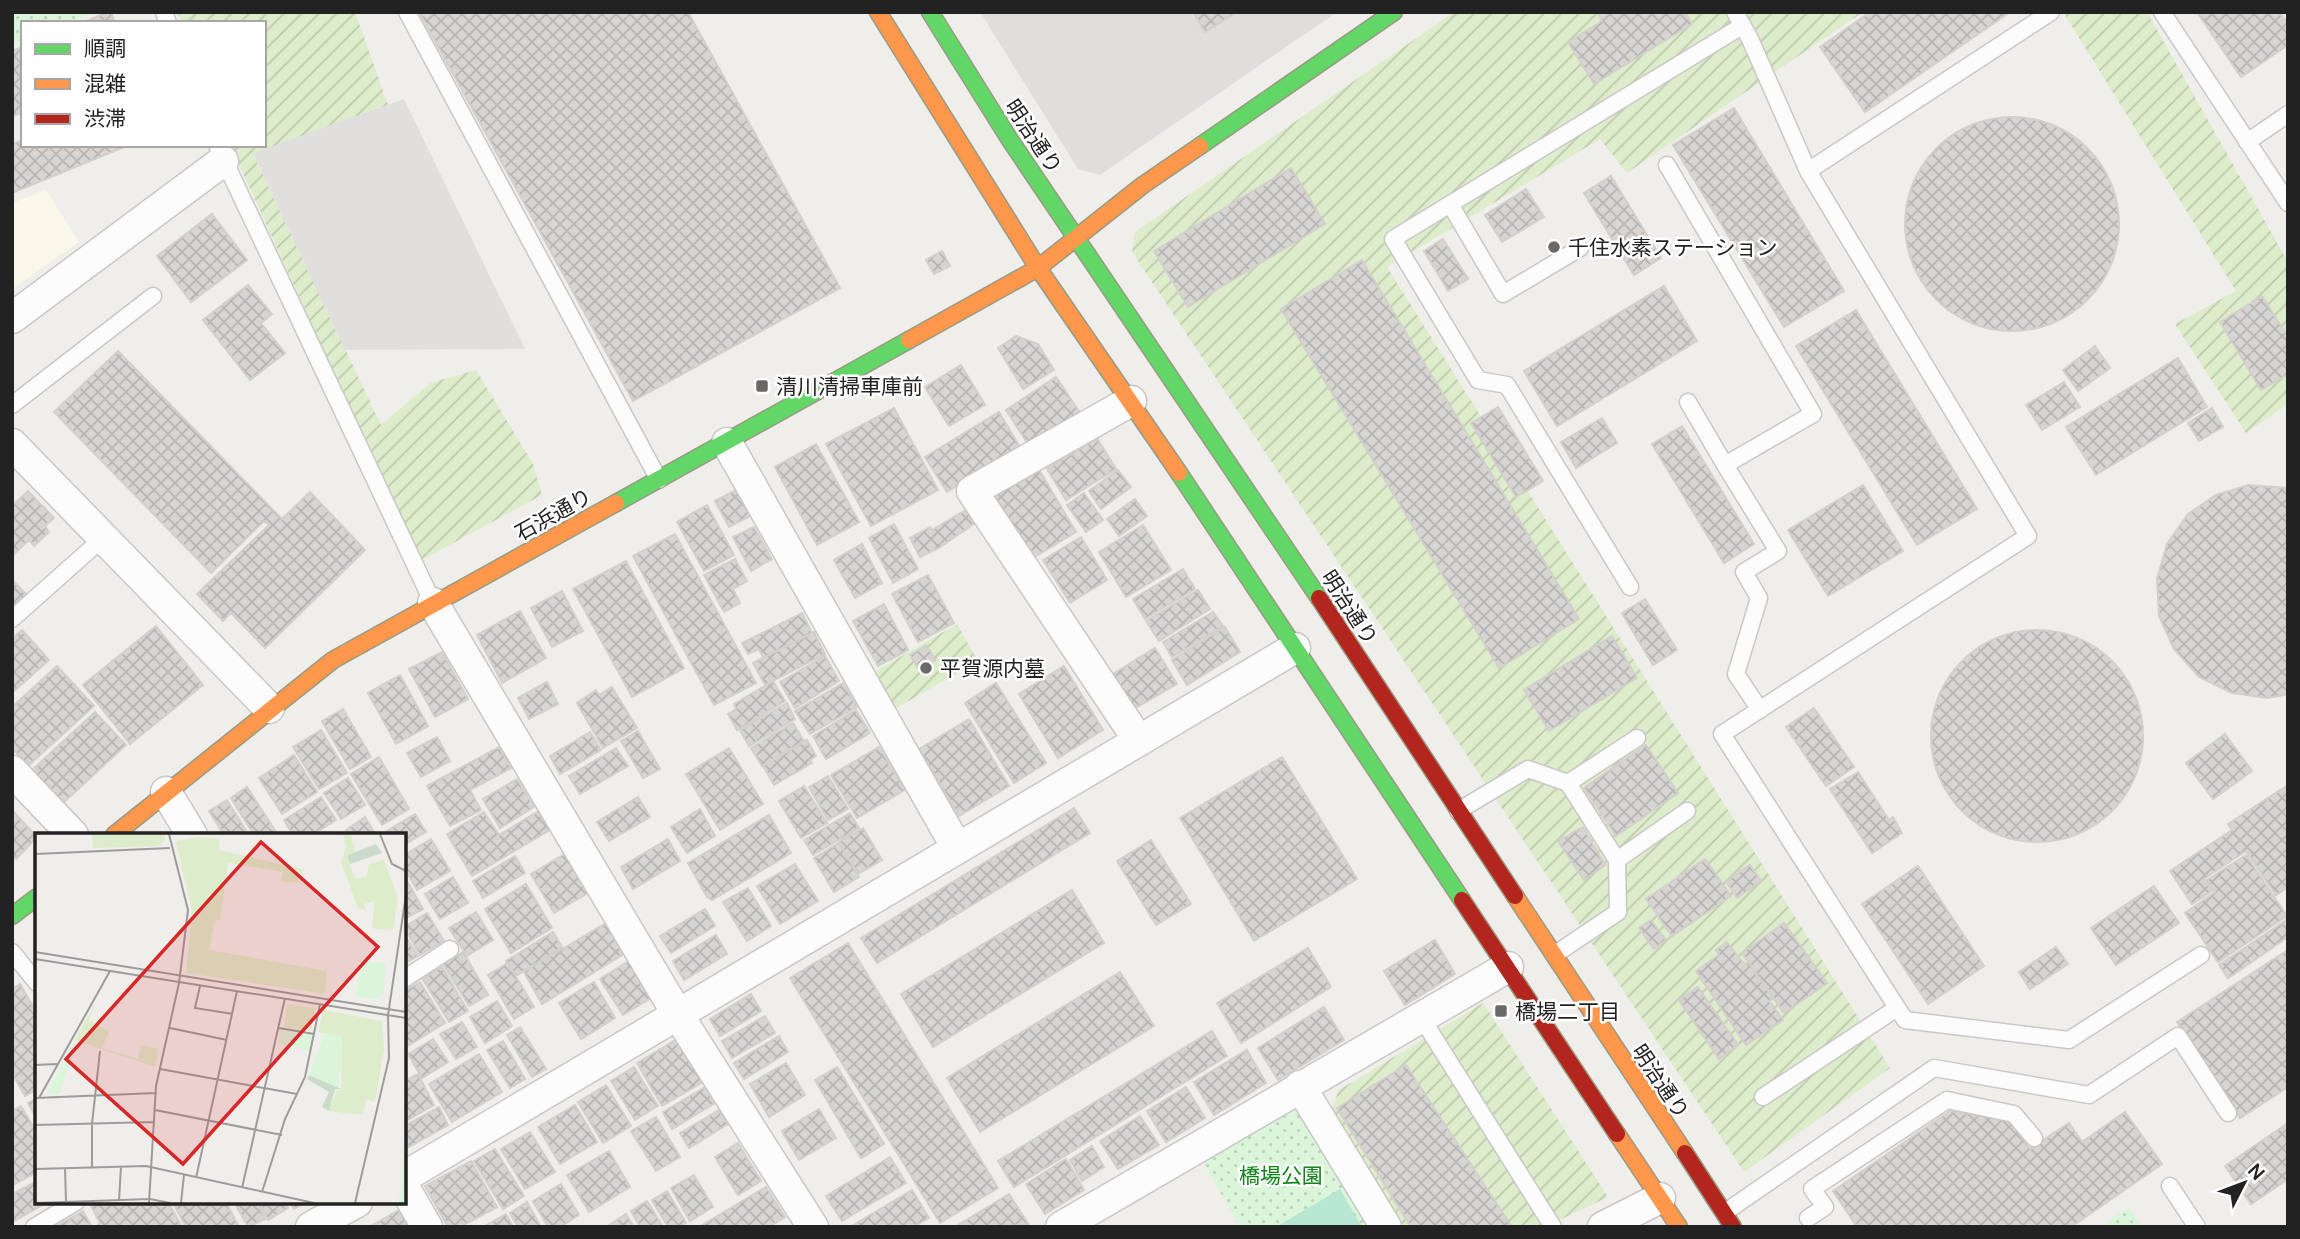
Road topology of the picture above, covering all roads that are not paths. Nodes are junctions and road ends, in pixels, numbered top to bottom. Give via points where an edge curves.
1 (407, 12) edge
2 (878, 12) edge
3 (930, 12) edge
4 (1394, 12) edge
5 (2051, 12) edge
6 (2162, 12) edge
7 (1739, 19) edge
8 (2288, 114) edge
9 (2247, 142) junction
10 (220, 153) edge
11 (1667, 166) dead end
12 (1808, 171) junction
13 (2288, 203) edge
14 (1450, 204) junction
15 (1077, 238) junction
16 (1580, 248) dead end
17 (1038, 268) junction
18 (153, 296) dead end
19 (12, 318) edge
20 (1131, 401) junction
21 (1688, 402) dead end
22 (12, 405) edge
23 (727, 443) junction
24 (12, 444) edge
25 (1725, 465) junction
26 (659, 480) junction
27 (103, 538) junction
28 (1630, 587) dead end
29 (433, 603) junction
30 (12, 619) edge
31 (1295, 648) junction
32 (269, 708) junction
33 (1760, 709) junction
34 (1637, 738) dead end
35 (1139, 741) junction
36 (12, 771) edge
37 (1568, 783) junction
38 (166, 792) junction
39 (1458, 811) junction
40 (1687, 811) dead end
41 (71, 833) edge
42 (116, 833) edge
43 (191, 833) edge
44 (957, 848) junction
45 (1617, 860) junction
46 (35, 899) edge
47 (12, 916) edge
48 (450, 949) dead end
49 (12, 952) edge
50 (2201, 955) dead end
51 (1552, 956) junction
52 (1508, 967) junction
53 (406, 978) edge
54 (35, 981) edge
55 (1897, 1008) junction
56 (678, 1015) junction
57 (1420, 1017) junction
58 (1300, 1086) junction
59 (1763, 1097) dead end
60 (2228, 1112) dead end
61 (2034, 1138) dead end
62 (406, 1176) edge
63 (2170, 1185) dead end
64 (406, 1190) edge
65 (1661, 1198) junction
66 (73, 1204) edge
67 (353, 1204) edge
68 (1728, 1220) edge
69 (1811, 1222) edge
70 (34, 1227) edge
71 (311, 1227) edge
72 (427, 1227) edge
73 (813, 1227) edge
74 (1061, 1227) edge
75 (1386, 1227) edge
76 (1553, 1227) edge
77 (1603, 1227) edge
78 (1679, 1227) edge
79 (1793, 1227) edge
80 (2197, 1227) edge

1 - 26 lane
2 - 17 main road
3 - 15 main road, 明治通り
4 - 15 main road, 石浜通り via 1143,185
5 - 12 lane
6 - 9 lane
7 - 12 lane
7 - 14 lane
8 - 9 lane
9 - 13 lane
10 - 19 street
10 - 29 lane
11 - 25 lane via 1813,414
12 - 33 lane via 2028,536
14 - 16 lane via 1503,294
14 - 28 lane via 1393,239 1478,380 1507,385
15 - 17 main road, 石浜通り
15 - 39 main road, 明治通り
17 - 20 main road
17 - 23 main road, 石浜通り
18 - 22 lane
20 - 31 main road
20 - 35 street via 972,491
21 - 25 lane
23 - 26 main road, 石浜通り
23 - 44 street
24 - 27 street
25 - 33 lane via 1778,551 1744,572 1759,598 1736,674
26 - 29 main road, 石浜通り
27 - 30 lane
27 - 32 street
29 - 32 main road, 石浜通り via 333,660
29 - 56 street
31 - 35 street
31 - 52 main road
32 - 38 main road, 石浜通り
33 - 55 lane via 1722,734
34 - 37 lane
35 - 44 street
36 - 41 street
37 - 39 lane via 1528,769
37 - 45 lane
38 - 42 main road, 石浜通り
38 - 43 street
39 - 51 main road, 明治通り
40 - 45 lane
44 - 56 street
45 - 51 lane via 1618,912
46 - 47 main road
48 - 53 lane
49 - 54 lane
50 - 55 lane via 2069,1040 1905,1020
51 - 68 main road, 明治通り
52 - 57 street
52 - 65 main road
55 - 59 lane
56 - 62 street
56 - 73 street
57 - 58 street
57 - 76 lane
58 - 74 street
58 - 75 street
60 - 68 lane via 2178,1036 2089,1095 1934,1068
61 - 69 lane via 2014,1114 1947,1100 1812,1189 1825,1207
63 - 80 lane
64 - 72 street
65 - 77 street
65 - 78 main road
66 - 70 lane
67 - 71 street
69 - 79 lane

